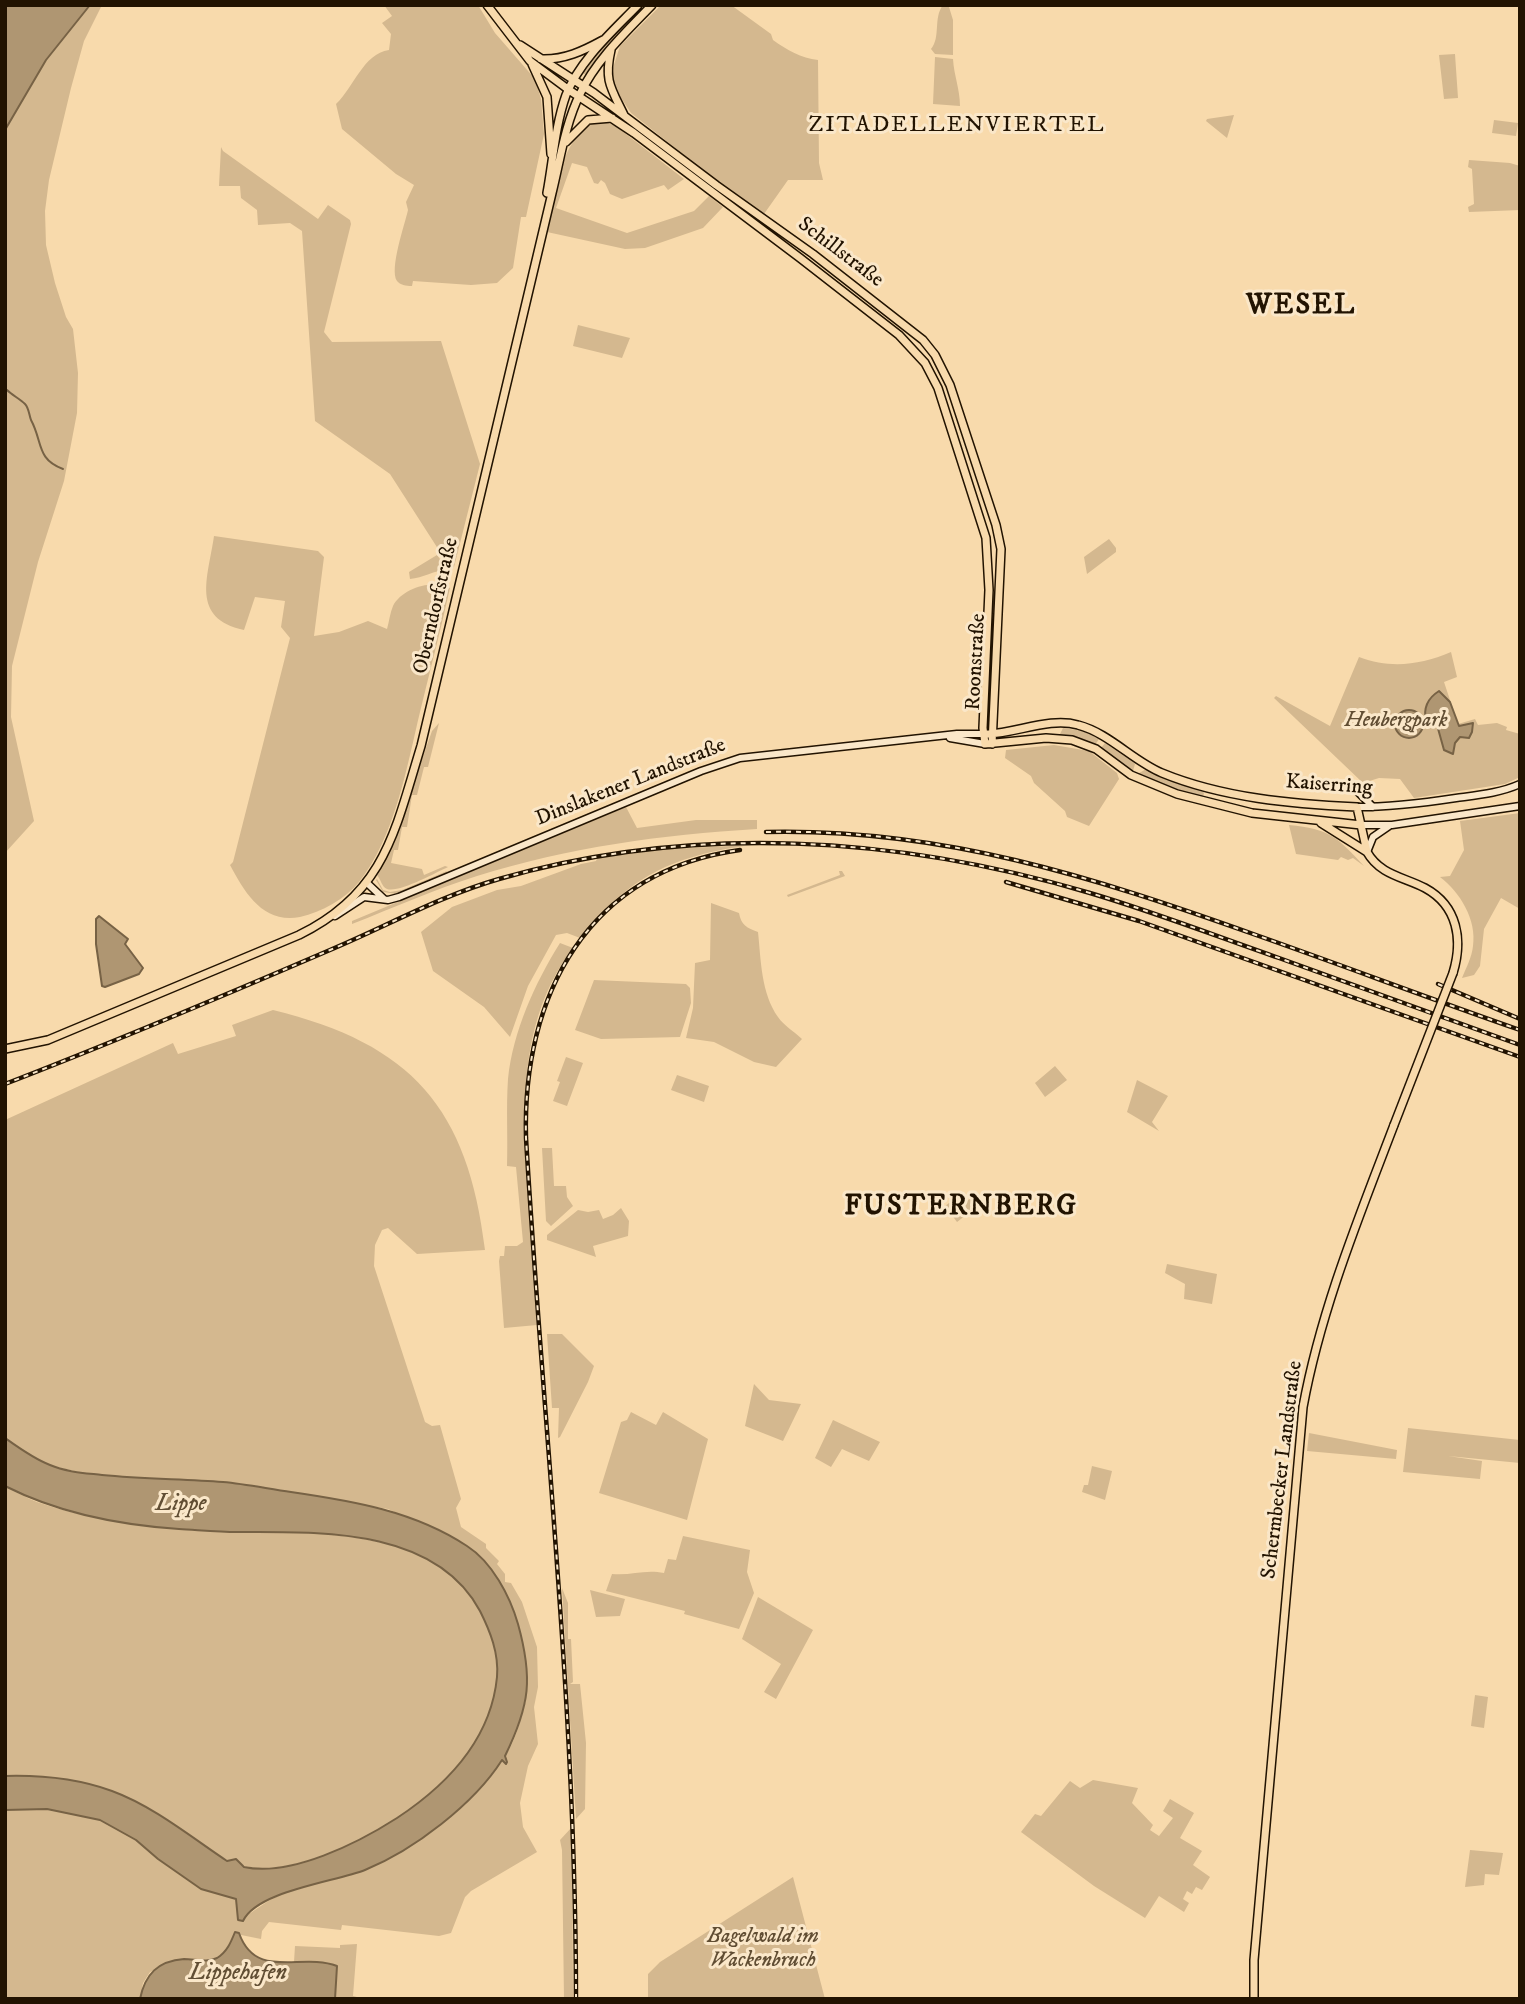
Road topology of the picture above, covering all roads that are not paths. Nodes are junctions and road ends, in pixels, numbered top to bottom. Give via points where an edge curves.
1 (487, 5) edge
2 (638, 5) edge
3 (652, 5) edge
4 (606, 38) junction
5 (516, 43) junction
6 (612, 48) junction
7 (541, 59) junction
8 (530, 61) junction
9 (574, 79) junction
10 (584, 86) junction
11 (569, 90) junction
12 (578, 96) junction
13 (624, 116) junction
14 (612, 118) junction
15 (564, 145) junction
16 (551, 163) junction
17 (693, 173) junction
18 (533, 269) junction
19 (841, 275) junction
20 (834, 285) junction
21 (989, 590) junction
22 (998, 591) junction
23 (988, 734) junction
24 (944, 737) junction
25 (988, 744) junction
26 (1140, 762) junction
27 (1131, 775) junction
28 (1520, 784) edge
29 (1351, 785) dead end
30 (1520, 806) edge
31 (1357, 807) junction
32 (1373, 807) junction
33 (1321, 822) junction
34 (1361, 825) junction
35 (1392, 825) junction
36 (1367, 852) junction
37 (367, 883) junction
38 (384, 899) junction
39 (321, 924) junction
40 (5, 1049) edge
41 (1254, 1999) edge

1 - 5 main road, Schillstraße
2 - 4 main road
3 - 6 main road, Oberndorfstraße
4 - 7 main road via 571,55
4 - 9 main road, Oberndorfstraße
5 - 7 main road, Schillstraße
5 - 8 main road, Schillstraße
6 - 10 main road, Oberndorfstraße
6 - 13 main road via 608,82
7 - 9 main road, Schillstraße
8 - 11 main road, Schillstraße
8 - 16 main road via 547,97
9 - 10 main road, Schillstraße
9 - 11 main road, Oberndorfstraße
10 - 12 main road, Oberndorfstraße
10 - 13 main road, Schillstraße
11 - 12 main road, Schillstraße
11 - 16 main road, Oberndorfstraße
12 - 14 main road, Schillstraße
12 - 15 main road, Oberndorfstraße
13 - 17 main road, Schillstraße
14 - 15 main road via 588,120
14 - 17 main road, Schillstraße
15 - 18 main road, Oberndorfstraße
16 - 18 main road, Oberndorfstraße
17 - 19 main road, Schillstraße
17 - 20 main road, Schillstraße
18 - 37 main road, Oberndorfstraße via 421,746 391,835
19 - 20 main road
19 - 22 main road, Schillstraße via 914,331 942,367 996,525 1001,549
20 - 21 main road, Schillstraße via 899,335 932,375 986,538
21 - 22 main road
21 - 23 main road, Schillstraße
22 - 23 main road, Roonstraße
23 - 24 main road, Dinslakener Landstraße
23 - 25 main road
23 - 26 main road, Kaiserring via 1060,723 1079,725
24 - 25 main road, Dinslakener Landstraße
24 - 38 main road, Dinslakener Landstraße via 740,758 410,893
25 - 27 main road, Kaiserring via 1072,740 1096,749
26 - 27 main road
26 - 31 main road, Kaiserring via 1181,779 1255,797
27 - 33 main road, Kaiserring via 1206,803
28 - 32 main road, Kaiserring via 1502,791
29 - 32 main road
30 - 35 main road, Kaiserring
31 - 32 main road, Kaiserring
31 - 34 main road
33 - 34 main road, Kaiserring
33 - 36 main road, Schermbecker Landstraße
34 - 35 main road, Kaiserring
34 - 36 main road
35 - 36 main road via 1373,836
36 - 41 main road, Schermbecker Landstraße, bridge via 1384,870 1424,887 1447,908 1455,922 1459,950 1339,1271 1312,1359 1303,1407
37 - 38 main road
37 - 39 main road, Oberndorfstraße
38 - 39 main road, Dinslakener Landstraße via 364,897
39 - 40 main road, Dinslakener Landstraße via 48,1040

